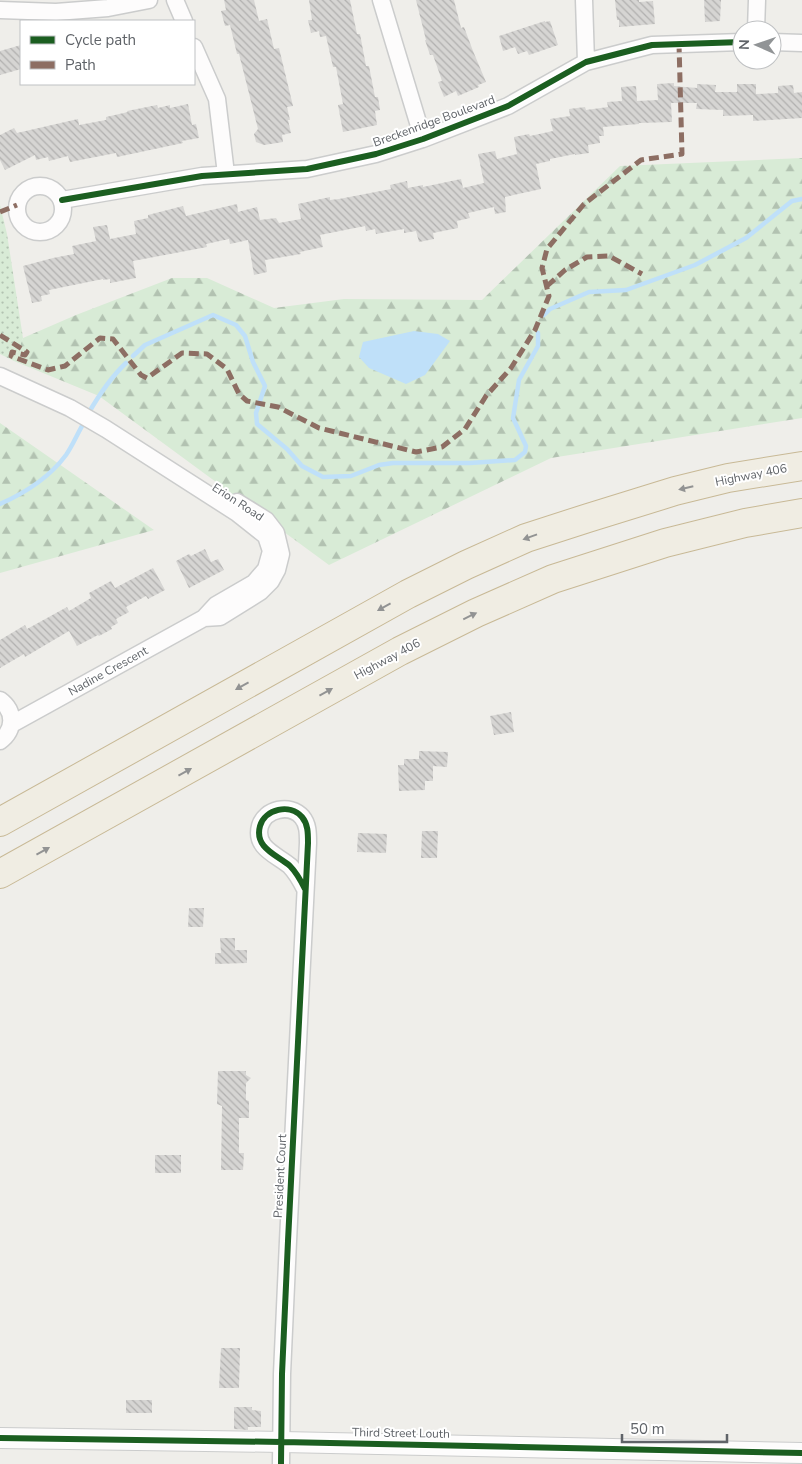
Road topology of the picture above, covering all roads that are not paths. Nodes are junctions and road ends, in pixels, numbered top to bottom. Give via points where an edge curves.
1 (149, 0) edge
2 (176, 0) edge
3 (381, 0) edge
4 (584, 0) edge
5 (756, 0) edge
6 (0, 10) edge
7 (184, 20) edge
8 (756, 20) edge
9 (732, 42) edge
10 (782, 42) edge
11 (802, 43) edge
12 (195, 49) edge
13 (586, 62) junction
14 (423, 139) junction
15 (226, 174) junction
16 (62, 200) dead end
17 (0, 365) edge
18 (0, 376) edge
19 (73, 404) junction
20 (802, 466) edge
21 (802, 513) edge
22 (204, 618) joint
23 (0, 700) edge
24 (12, 724) junction
25 (0, 742) edge
26 (0, 822) edge
27 (0, 874) edge
28 (306, 889) junction
29 (0, 1438) edge
30 (282, 1442) junction
31 (802, 1453) edge
32 (281, 1464) edge

1 - 6 street via 108,8 56,12
2 - 7 street
3 - 14 street
4 - 13 street
5 - 8 street
9 - 13 street, Breckenridge Boulevard via 652,45
10 - 11 street
12 - 15 street via 217,99
13 - 14 street, Breckenridge Boulevard via 508,106
14 - 15 street, Breckenridge Boulevard via 376,154 307,168
15 - 16 street, Breckenridge Boulevard
17 - 19 street, Erion Road
18 - 19 street, Erion Road
19 - 22 street, Erion Road via 266,520 276,533 281,554 271,581 260,592 220,617
20 -> 26 highway, Highway 406 via 728,478 675,491 526,538 399,598
27 -> 21 highway, Highway 406 via 400,651 476,613 553,579 665,543
22 - 24 street, Nadine Crescent
23 - 24 street via 10,710
24 - 25 street, Nadine Crescent
28 - 28 street, President Court via 307,827 295,811 274,811 262,822 261,842 271,854 295,871
28 - 30 street, President Court via 286,1269
29 - 30 street, Third Street Louth
30 - 31 street, Third Street Louth
30 - 32 street, President Court

